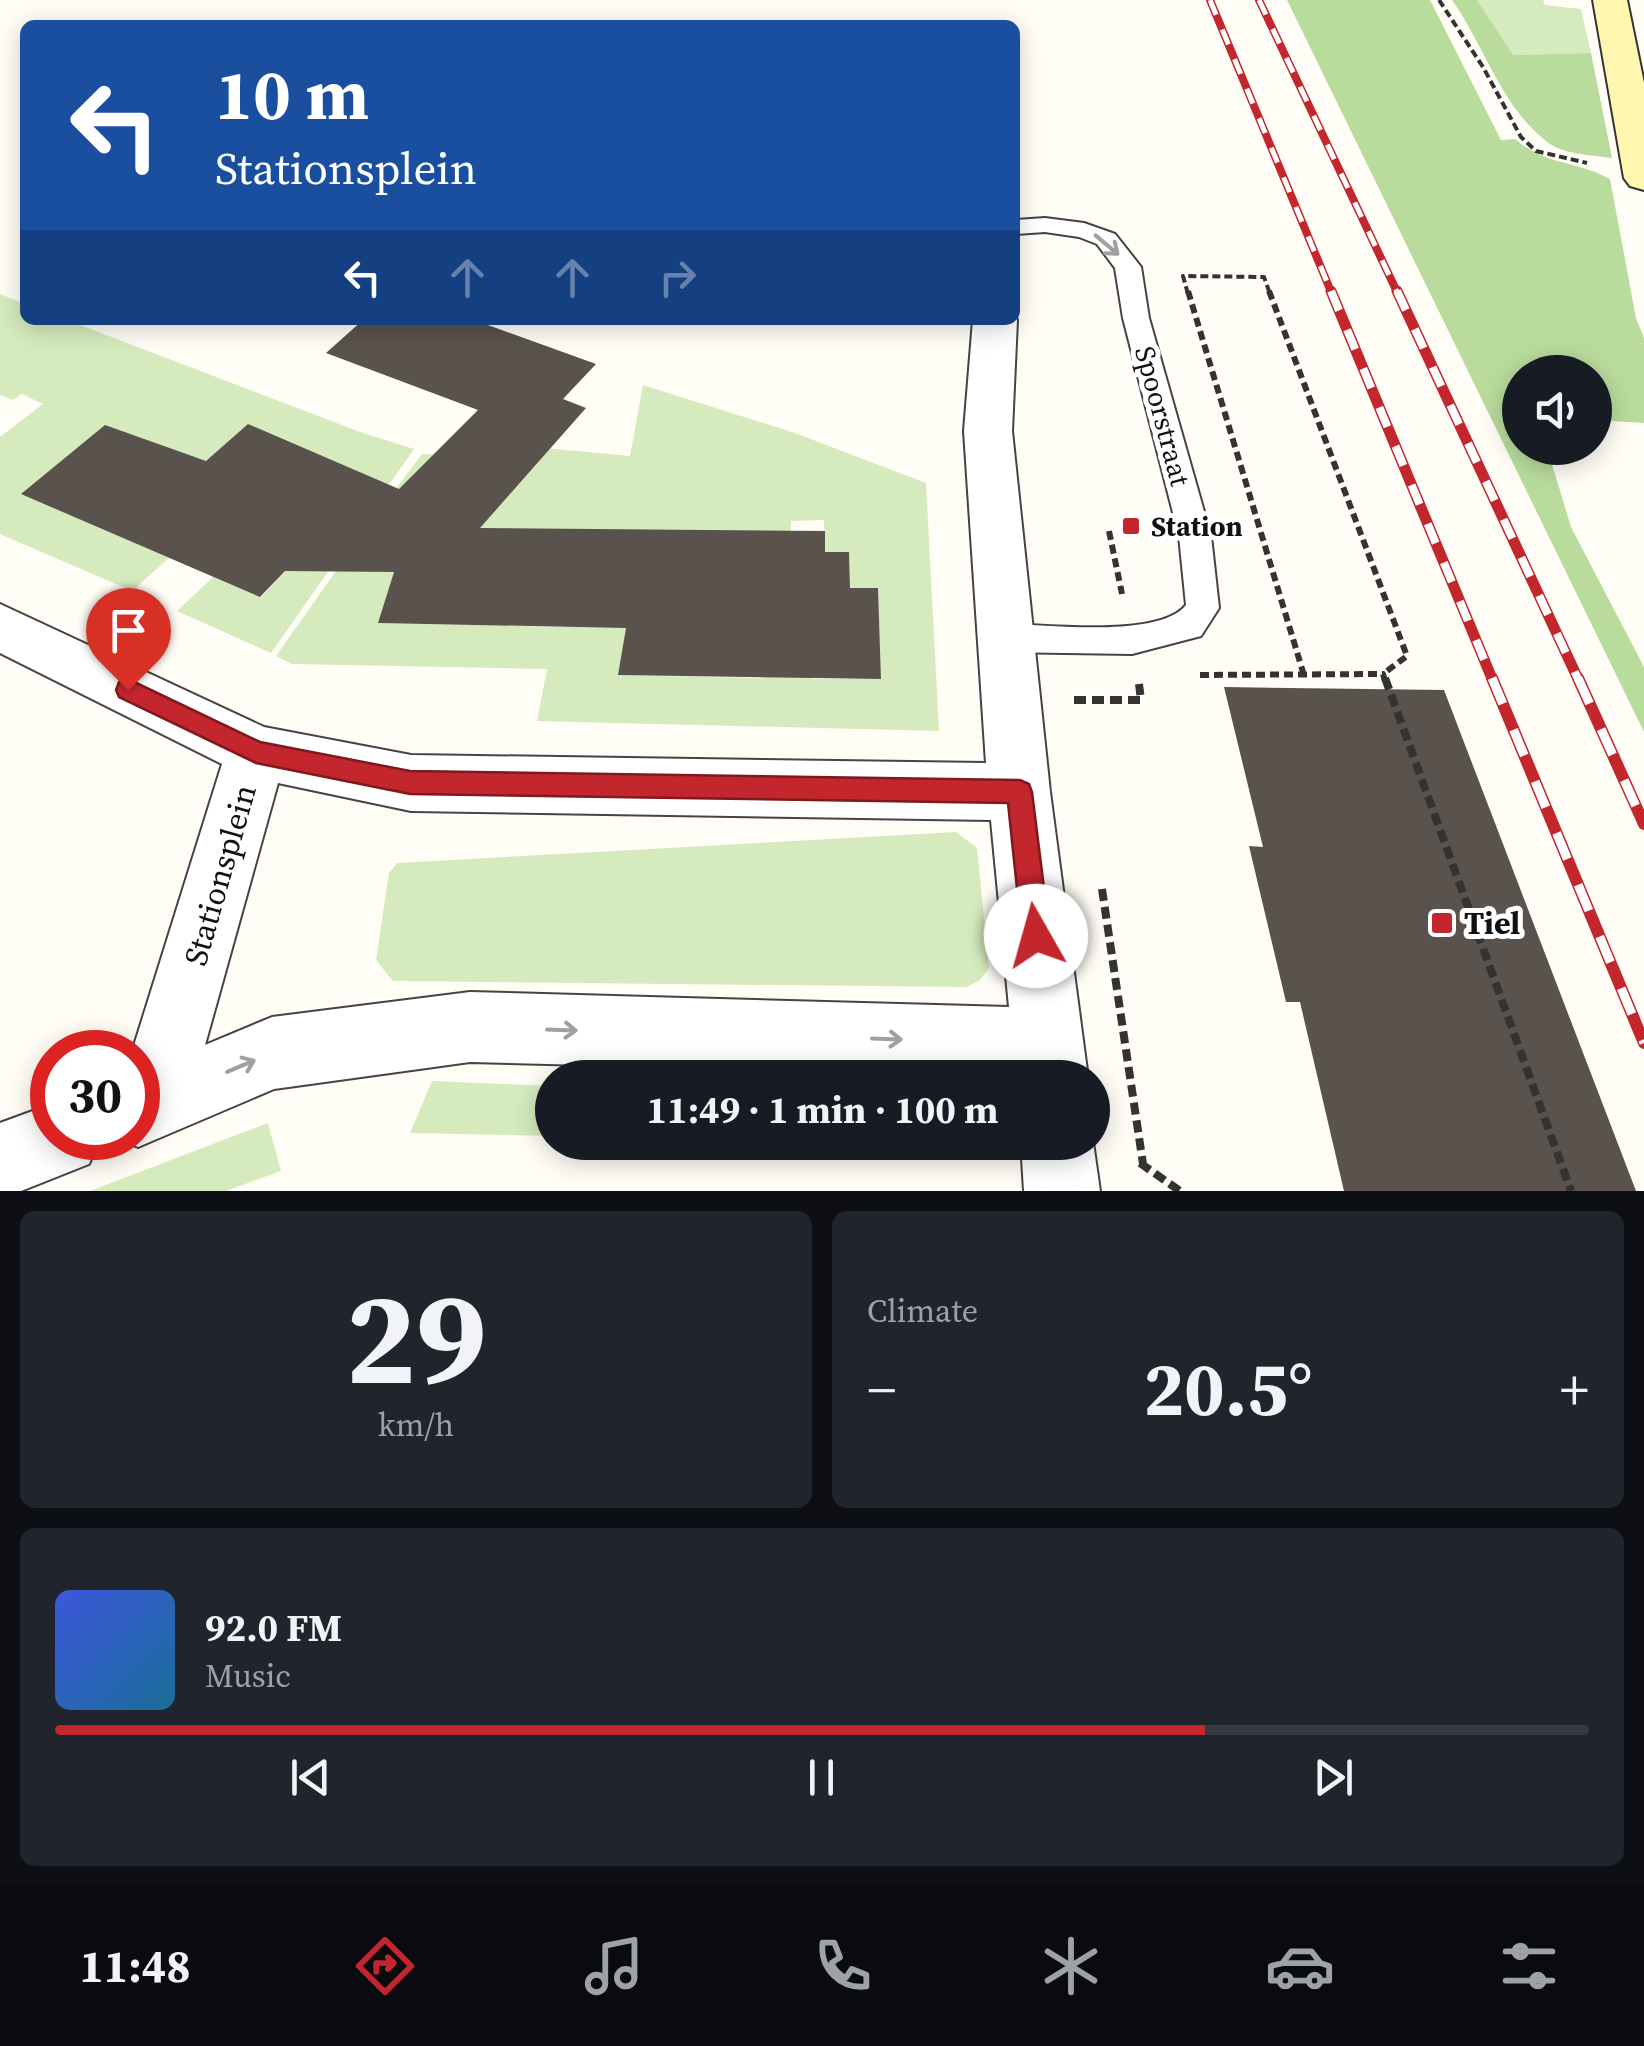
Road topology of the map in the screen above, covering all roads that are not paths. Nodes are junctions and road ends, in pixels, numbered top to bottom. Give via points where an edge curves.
1 (1610, 0) edge
2 (1643, 175) edge
3 (1020, 227) edge
4 (995, 325) edge
5 (0, 627) edge
6 (1008, 638) junction
7 (256, 752) junction
8 (1020, 792) junction
9 (160, 1059) edge
10 (1033, 1060) edge
11 (1050, 1060) edge
12 (160, 1101) edge
13 (30, 1150) edge
14 (1059, 1160) edge
15 (0, 1161) edge
16 (1062, 1191) edge

1 - 2 street
3 -> 6 lane, Spoorstraat via 1084,230 1106,240 1128,268 1195,536 1203,608 1188,626 1132,640
4 - 6 street via 988,431
5 - 7 street
6 - 8 street
7 - 8 street, Stationsplein via 410,783
7 - 9 street, Stationsplein
8 - 11 street, Stationsplein
12 -> 10 street, Stationsplein via 272,1053 470,1027
13 - 15 street
14 - 16 street

